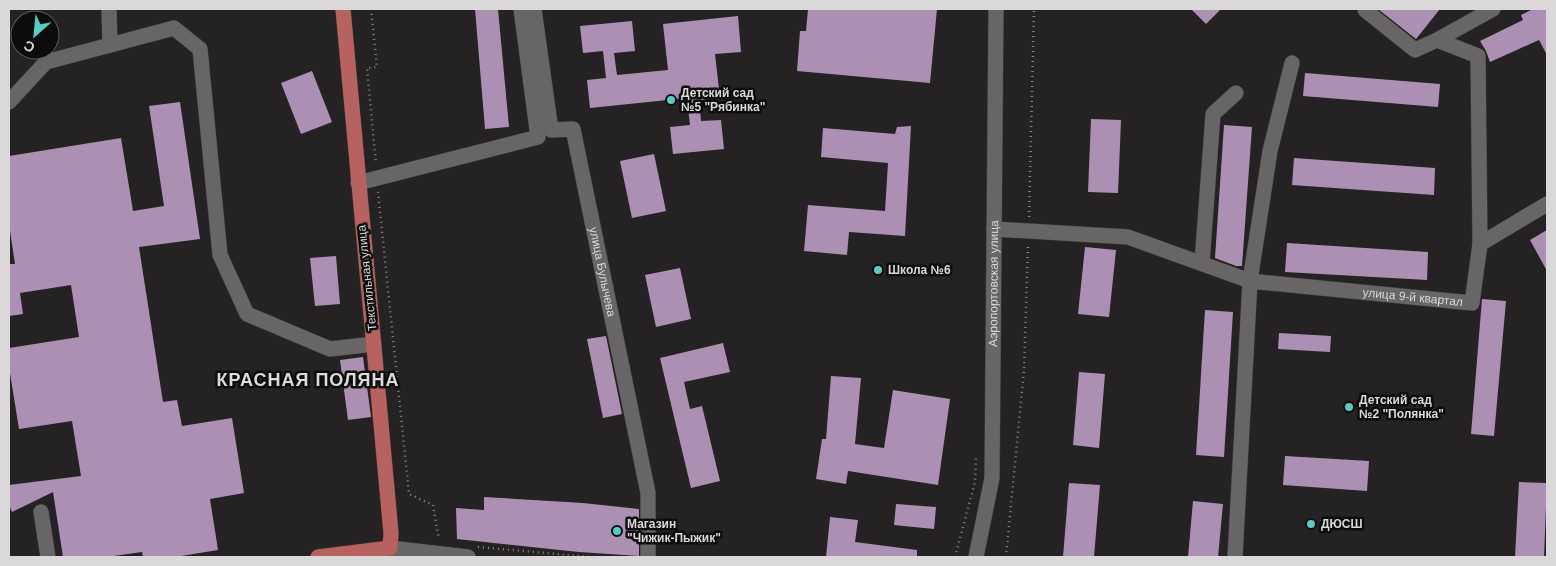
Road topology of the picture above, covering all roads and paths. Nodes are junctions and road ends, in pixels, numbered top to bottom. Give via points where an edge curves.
1 (109, 9) edge
2 (343, 9) edge
3 (370, 9) edge
4 (521, 9) edge
5 (534, 9) edge
6 (996, 9) edge
7 (1034, 9) edge
8 (1365, 9) edge
9 (1493, 9) edge
10 (1437, 40) junction
11 (110, 45) junction
12 (1292, 63) dead end
13 (1236, 94) dead end
14 (9, 102) edge
15 (376, 172) dead end
16 (358, 183) junction
17 (378, 191) dead end
18 (1547, 204) edge
19 (994, 229) junction
20 (1029, 231) junction
21 (1480, 244) junction
22 (1202, 264) junction
23 (1250, 281) junction
24 (374, 344) junction
25 (41, 512) dead end
26 (447, 542) dead end
27 (390, 548) junction
28 (472, 552) edge
29 (48, 557) edge
30 (318, 557) edge
31 (591, 557) edge
32 (648, 557) edge
33 (976, 557) edge
34 (1006, 557) edge
35 (1235, 557) edge

1 - 11 street
2 - 16 main road, Текстильная улица
3 - 15 path via 377,67 367,68
4 - 16 street via 538,137
5 - 32 street, улица Булычева via 551,130 573,129 648,494
6 - 19 street, Аэропортовская улица
7 - 20 path
8 - 10 street via 1415,50
9 - 10 street
10 - 21 street, улица 9-й квартал via 1478,56
11 - 14 street via 46,62
11 - 24 street via 174,28 200,49 220,255 247,314 330,349
12 - 23 street via 1270,151
13 - 22 street via 1213,114
16 - 24 main road, Текстильная улица
17 - 26 path via 409,494 433,505 438,538
18 - 21 street
19 - 20 street
19 - 33 street, Аэропортовская улица via 992,478
20 - 22 street via 1128,237
20 - 34 path via 1024,370
21 - 23 street, улица 9-й квартал via 1472,303
22 - 23 street
23 - 35 street
24 - 27 main road, Текстильная улица
25 - 29 street
27 - 28 street
27 - 30 main road
28 - 31 path via 534,551

